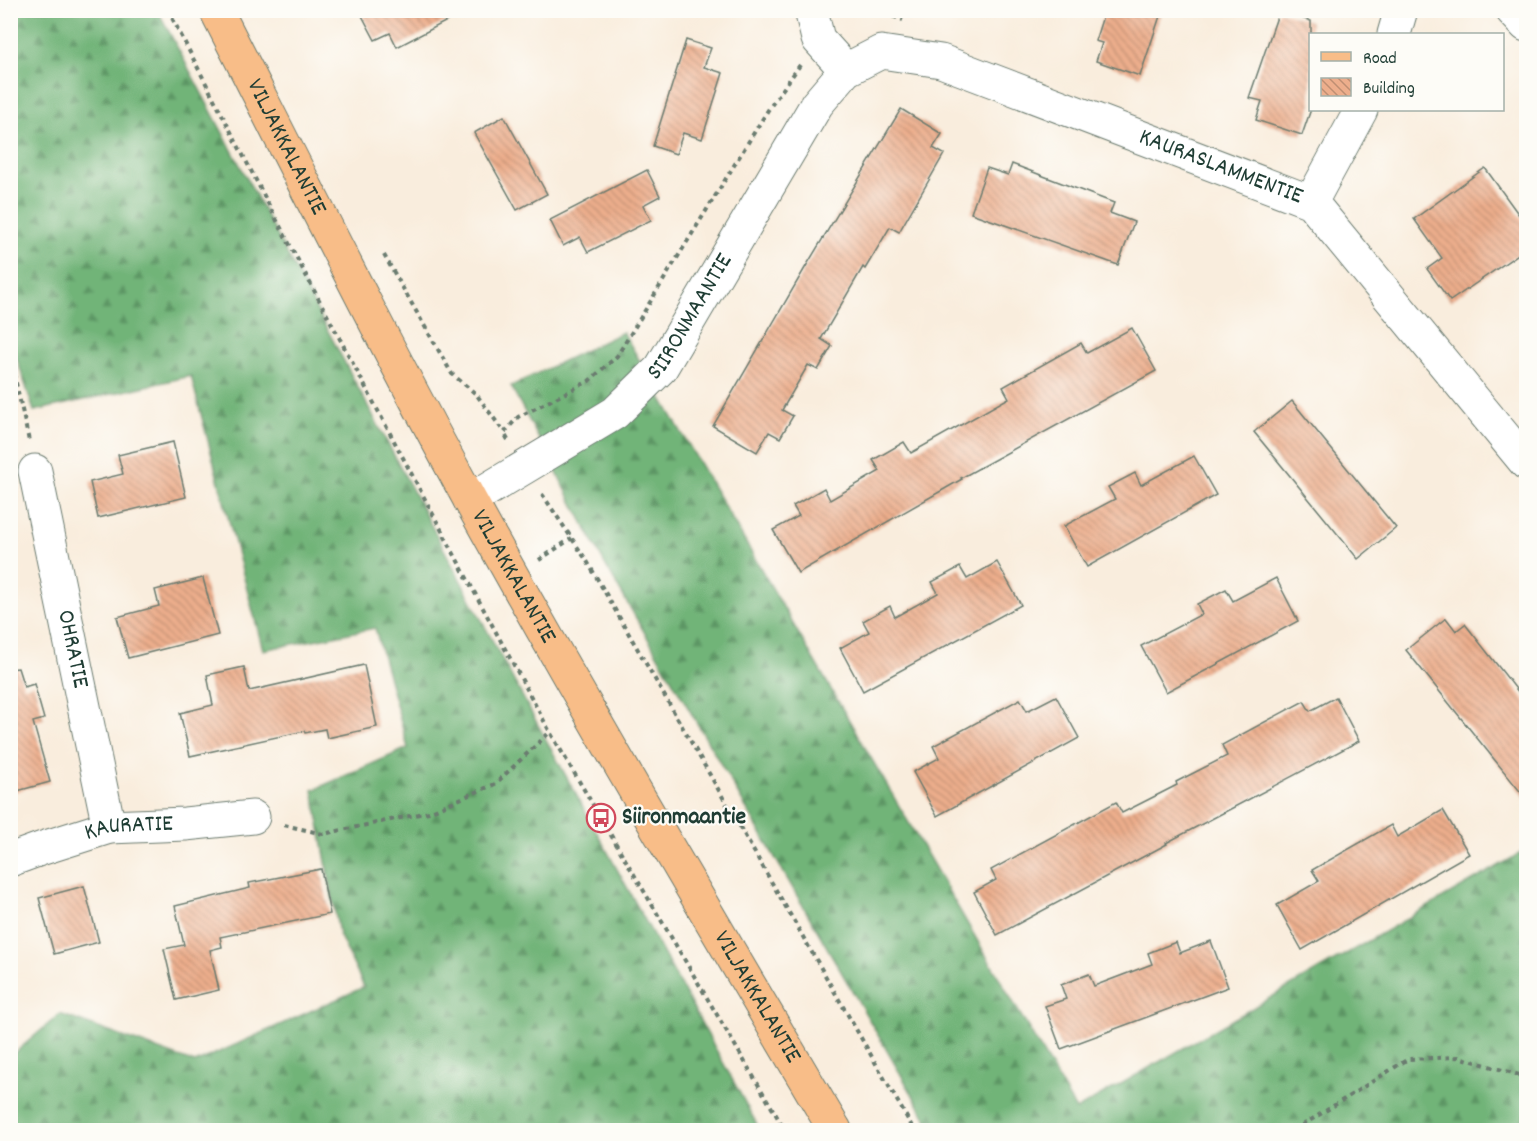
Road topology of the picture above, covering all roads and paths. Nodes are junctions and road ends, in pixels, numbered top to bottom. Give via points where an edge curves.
1 (168, 10) edge
2 (216, 10) edge
3 (1401, 10) edge
4 (1512, 10) edge
5 (814, 25) edge
6 (1527, 25) edge
7 (1394, 33) edge
8 (846, 70) junction
9 (1360, 111) edge
10 (1311, 202) junction
11 (384, 255) dead end
12 (10, 356) edge
13 (504, 433) junction
14 (1527, 463) edge
15 (523, 467) junction
16 (35, 471) joint
17 (470, 500) junction
18 (550, 732) junction
19 (253, 818) joint
20 (109, 827) junction
21 (10, 860) edge
22 (1527, 1077) edge
23 (785, 1131) edge
24 (835, 1131) edge
25 (914, 1131) edge
26 (1295, 1131) edge

1 - 18 path
2 - 17 main road, VILJAKKALANTIE
3 - 7 street
4 - 6 street
5 - 8 street
5 - 13 path via 768,110 617,356 589,381 518,417
8 - 10 street, KAURASLAMMENTIE via 881,52 941,61
8 - 15 street, SIIRONMAANTIE via 817,104 662,368 615,413
9 - 10 street
10 - 14 street, KAURASLAMMENTIE
11 - 13 path via 452,374 476,394
12 - 16 path
13 - 15 path
15 - 17 street, SIIRONMAANTIE
15 - 25 path via 587,561
16 - 20 street, OHRATIE
17 - 24 main road, VILJAKKALANTIE
18 - 19 path via 495,784 429,812 323,834
18 - 23 path
19 - 20 street, KAURATIE
20 - 21 street, KAURATIE
22 - 26 path via 1459,1057 1408,1059

